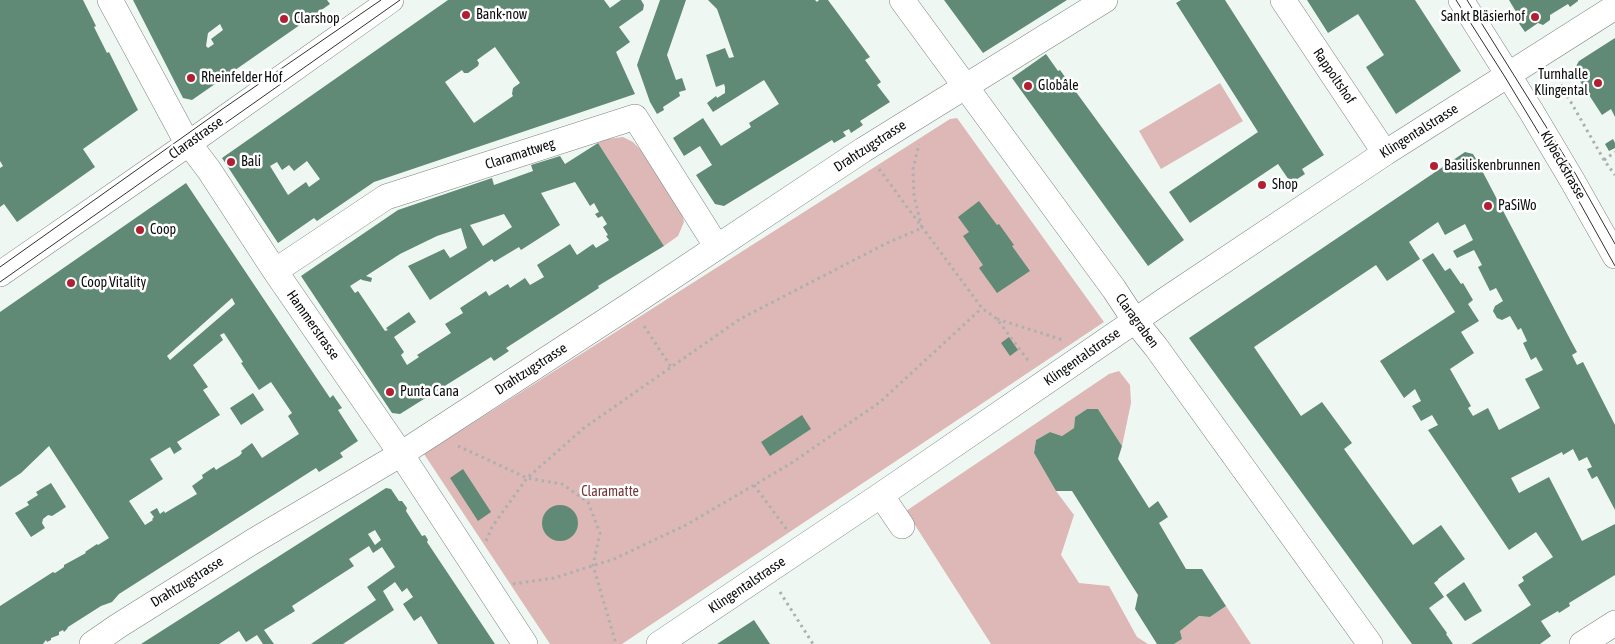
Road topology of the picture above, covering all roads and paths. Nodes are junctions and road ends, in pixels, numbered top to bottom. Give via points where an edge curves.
1 (110, 0) edge
2 (391, 0) edge
3 (1105, 0) edge
4 (1282, 0) edge
5 (1461, 0) edge
6 (905, 1) edge
7 (1615, 7) edge
8 (1552, 47) junction
9 (1509, 74) junction
10 (966, 86) junction
11 (921, 113) junction
12 (188, 144) junction
13 (863, 150) junction
14 (1615, 152) edge
15 (1385, 153) junction
16 (1604, 160) junction
17 (1615, 175) edge
18 (922, 228) junction
19 (717, 247) junction
20 (1615, 256) edge
21 (275, 271) junction
22 (0, 274) edge
23 (630, 305) junction
24 (982, 308) junction
25 (997, 319) junction
26 (1135, 320) junction
27 (1094, 350) junction
28 (671, 367) junction
29 (1045, 384) junction
30 (430, 434) junction
31 (401, 454) junction
32 (527, 478) junction
33 (754, 485) junction
34 (882, 495) junction
35 (902, 526) dead end
36 (801, 548) junction
37 (593, 565) junction
38 (767, 572) junction
39 (483, 578) junction
40 (1615, 623) edge
41 (92, 644) edge
42 (525, 644) edge
43 (616, 644) edge
44 (658, 644) edge
45 (813, 644) edge
46 (1370, 644) edge
47 (1582, 644) edge

1 - 12 street, Hammerstrasse
2 - 12 street, Clarastrasse
3 - 10 street
4 - 15 street, Rappoltshof
5 - 9 street, Klybeckstrasse
6 - 10 street, Claragraben
7 - 8 street, Klingentalstrasse
8 - 9 street, Klingentalstrasse
8 - 16 path via 1560,83
9 - 15 street, Klingentalstrasse
9 - 20 street, Klybeckstrasse
10 - 11 street, Drahtzugstrasse
10 - 26 street, Claragraben
11 - 13 street, Drahtzugstrasse
11 - 18 path via 921,132 913,169 914,196
12 - 21 street, Hammerstrasse
12 - 22 street, Clarastrasse
13 - 18 path
13 - 19 street, Drahtzugstrasse
14 - 16 path
15 - 26 street, Klingentalstrasse
16 - 17 path
18 - 24 path
18 - 28 path via 740,319
19 - 21 street, Claramattweg via 635,117 386,197
19 - 23 street, Drahtzugstrasse
21 - 31 street, Hammerstrasse
23 - 28 path
23 - 30 street, Drahtzugstrasse
24 - 25 path
24 - 33 path via 880,402
25 - 27 path
25 - 29 path
26 - 27 street, Klingentalstrasse
26 - 46 street, Claragraben
27 - 29 street, Klingentalstrasse
28 - 32 path via 584,428
29 - 34 street, Klingentalstrasse
30 - 31 street, Drahtzugstrasse
30 - 32 path
31 - 39 street, Hammerstrasse
31 - 41 street, Drahtzugstrasse via 252,542
32 - 37 path via 562,484 588,502 600,533
32 - 39 path via 492,526
33 - 36 path
33 - 37 path via 686,525
34 - 35 street
34 - 36 street, Klingentalstrasse
36 - 38 street, Klingentalstrasse
37 - 39 path via 554,578
37 - 43 path
38 - 44 street, Klingentalstrasse
38 - 45 path
39 - 42 street, Hammerstrasse
40 - 47 street

